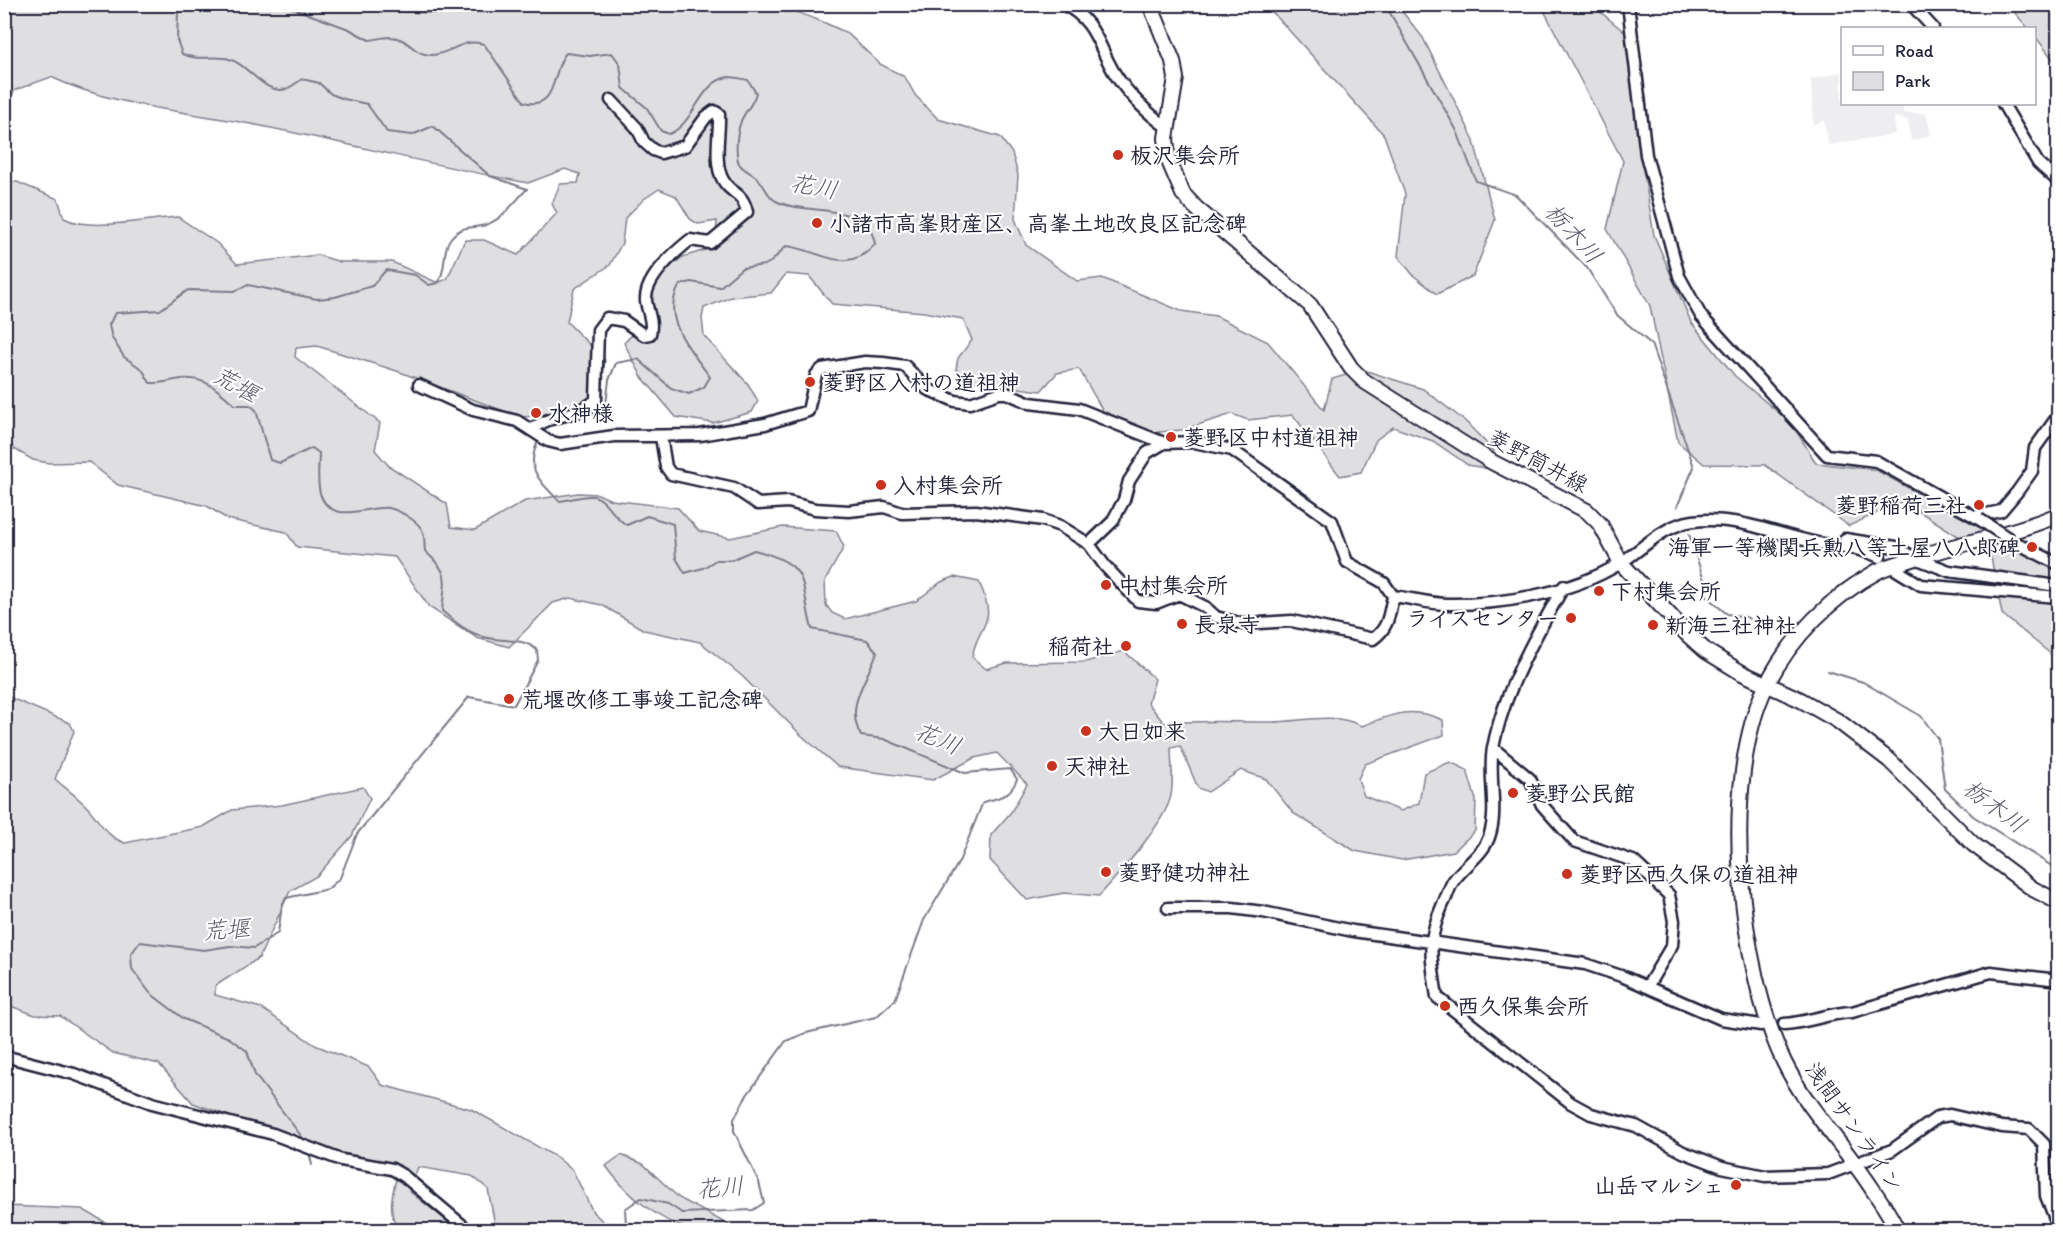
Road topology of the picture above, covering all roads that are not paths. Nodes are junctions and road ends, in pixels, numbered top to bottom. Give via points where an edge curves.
1 (1063, 4) edge
2 (1150, 4) edge
3 (1628, 4) edge
4 (1911, 4) edge
5 (1932, 27) edge
6 (611, 99) dead end
7 (2004, 105) edge
8 (1167, 127) junction
9 (2058, 181) edge
10 (418, 385) dead end
11 (2058, 416) edge
12 (532, 429) junction
13 (661, 437) junction
14 (1164, 443) junction
15 (2058, 515) edge
16 (1978, 518) junction
17 (1818, 543) junction
18 (1089, 544) junction
19 (1880, 557) dead end
20 (1915, 558) junction
21 (1621, 563) junction
22 (2058, 564) edge
23 (1895, 569) dead end
24 (1564, 586) junction
25 (2058, 586) edge
26 (1393, 596) junction
27 (2058, 597) edge
28 (1767, 685) junction
29 (1493, 748) junction
30 (2058, 902) edge
31 (1168, 908) dead end
32 (1430, 940) junction
33 (2058, 980) edge
34 (1647, 987) junction
35 (1784, 1024) dead end
36 (1761, 1025) dead end
37 (4, 1056) edge
38 (1856, 1164) junction
39 (2058, 1226) edge
40 (468, 1230) edge
41 (1897, 1230) edge

1 - 8 street via 1087,19 1116,76
2 - 8 main road, 菱野筒井線 via 1176,78
3 - 16 street via 1646,155 1676,268 1701,316 1827,455 1876,461
4 - 5 street
6 - 12 street via 644,142 661,153 685,146 706,117 714,111 720,114 719,172 724,182 744,199 747,212 710,243 690,240 667,259 647,291 650,334 644,335 624,321 607,318 598,330 596,400 581,411 550,417
7 - 9 street via 2038,163
8 - 21 main road, 菱野筒井線 via 1168,159 1183,194 1310,305 1351,368 1364,381 1492,462 1587,511 1600,524
10 - 12 street via 473,410 517,421
11 - 16 street via 2035,448 2031,471 2017,492 2001,511
12 - 13 street via 548,441 560,444 614,436
13 - 14 street via 700,435 796,417 807,411 816,375 822,369 865,362 905,366 927,388 944,398 970,403 1007,393 1030,402 1079,409
13 - 18 street via 671,474 734,488 758,504 788,502 849,512 884,507 902,513 976,512 1043,520
14 - 18 street via 1147,453 1129,481 1112,522
14 - 26 street via 1216,445 1251,462 1332,521 1347,562 1384,583
15 - 20 main road, 浅間サンライン
16 - 22 street, bridge
17 - 19 street via 1848,546
17 - 20 street via 1845,539 1881,544 1904,549
17 - 21 street via 1733,520 1693,521 1666,531
18 - 26 street via 1138,601 1156,603 1179,594 1216,617 1244,624 1292,621 1372,639 1383,632 1388,622
20 - 25 street via 1972,576
20 - 28 main road, 浅間サンライン via 1880,570 1829,606 1787,652
21 - 24 street via 1599,576
21 - 28 main road, 菱野筒井線 via 1697,643 1724,663
23 - 27 street via 1921,585
24 - 26 street via 1492,603 1446,604
24 - 29 street via 1524,657
28 - 30 main road, 菱野筒井線 via 1838,721 1889,760 1973,844 2033,889
28 - 38 main road, 浅間サンライン via 1752,728 1741,790 1743,888 1752,964 1772,1031 1797,1086
29 - 32 street via 1490,835 1453,881
29 - 34 street via 1530,778 1542,805 1574,842 1633,861 1669,895 1674,921 1672,945
31 - 32 street via 1232,908 1353,931
32 - 34 street via 1585,964
32 - 38 street via 1437,997 1571,1103 1591,1114 1636,1126 1683,1152 1722,1167 1765,1176 1828,1174
33 - 35 street via 1991,972 1852,1012
34 - 36 street via 1720,1019
37 - 40 street via 74,1074 152,1103 273,1134 341,1160 392,1169
38 - 39 street via 1892,1150 1938,1117 1950,1115 2029,1129 2044,1144 2046,1196
38 - 41 main road, 浅間サンライン

